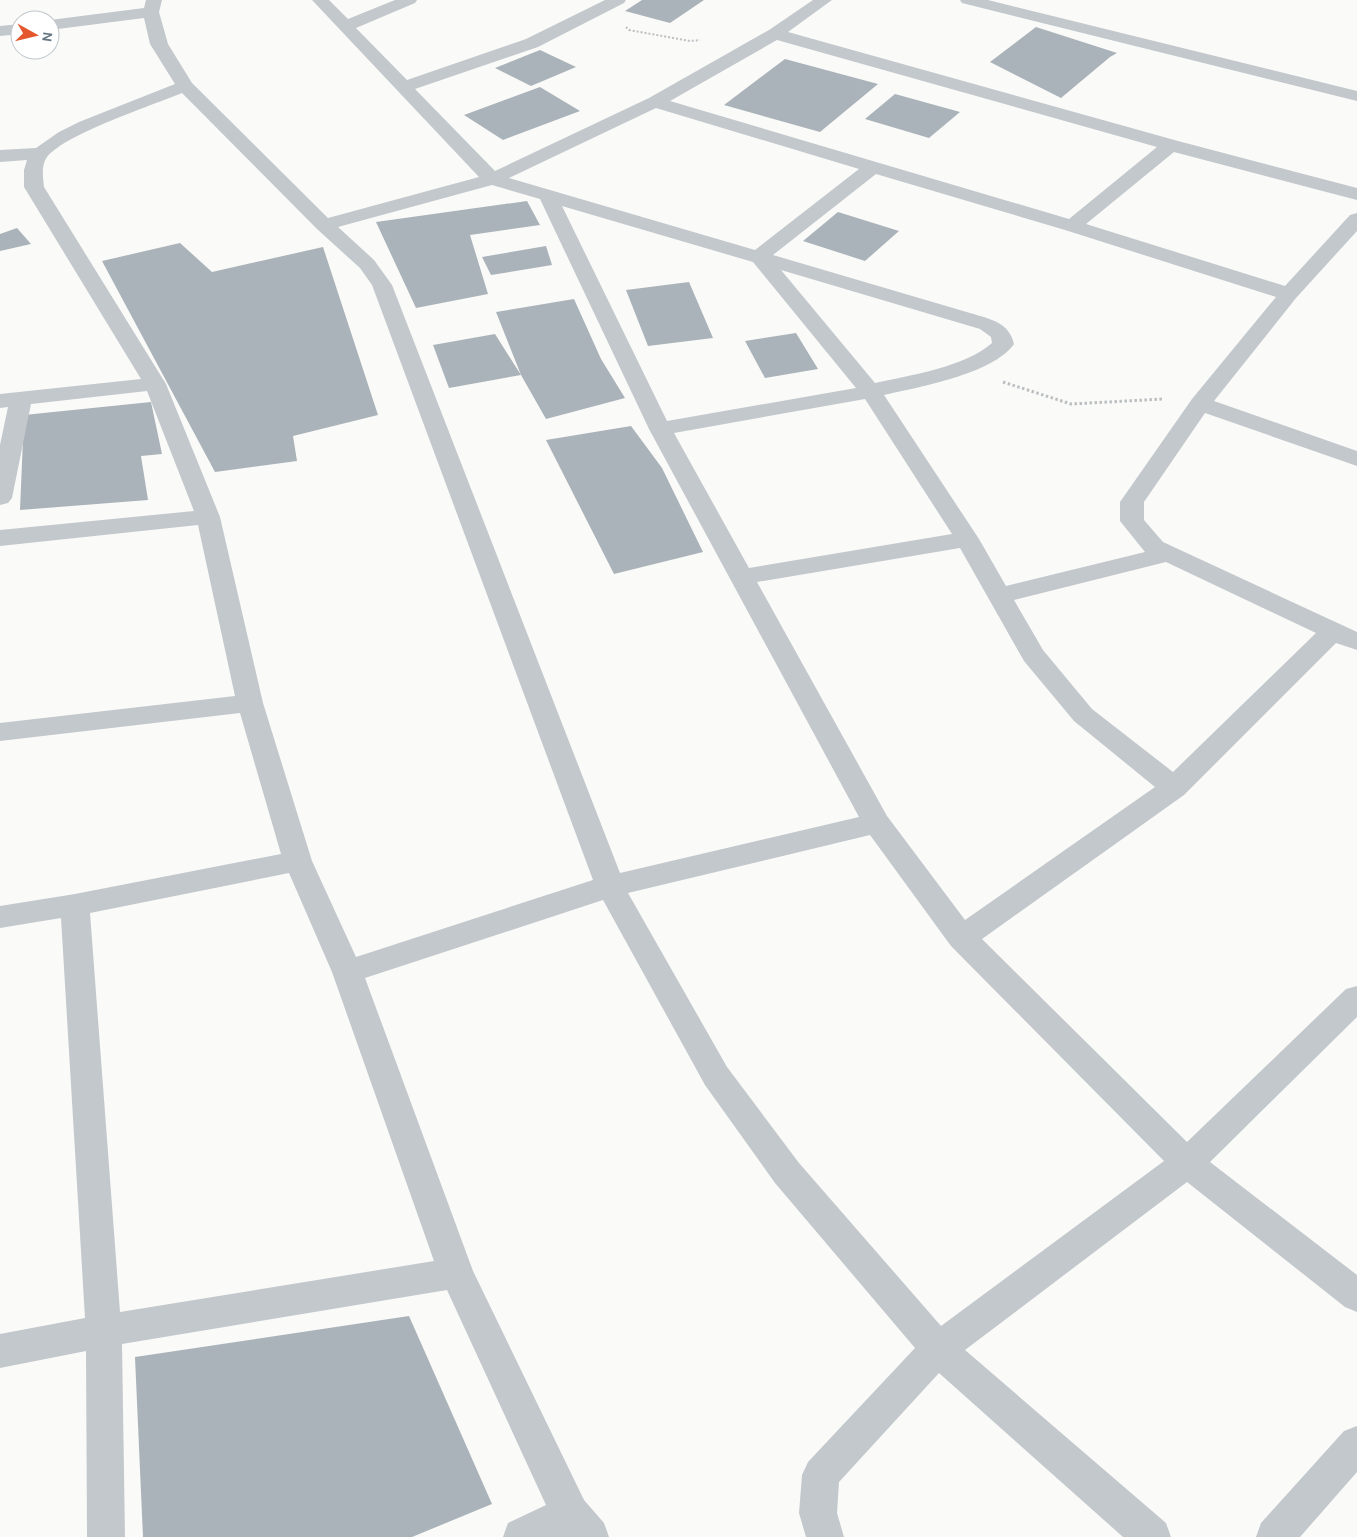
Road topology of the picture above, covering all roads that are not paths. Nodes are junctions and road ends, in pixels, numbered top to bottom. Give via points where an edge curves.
1 (320, 0) edge
2 (409, 0) edge
3 (824, 0) edge
4 (968, 0) edge
5 (613, 3) edge
6 (153, 6) edge
7 (60, 23) edge
8 (346, 26) junction
9 (775, 34) junction
10 (185, 86) junction
11 (404, 87) junction
12 (1357, 96) edge
13 (655, 102) junction
14 (1171, 145) junction
15 (40, 153) junction
16 (0, 156) edge
17 (872, 168) junction
18 (492, 179) junction
19 (1357, 194) edge
20 (548, 196) junction
21 (1357, 219) edge
22 (324, 225) junction
23 (1072, 226) junction
24 (759, 256) junction
25 (1288, 294) junction
26 (155, 384) junction
27 (871, 392) junction
28 (10, 400) edge
29 (1203, 400) junction
30 (660, 429) junction
31 (1357, 459) edge
32 (0, 498) edge
33 (208, 517) junction
34 (0, 538) edge
35 (967, 539) junction
36 (1169, 554) junction
37 (742, 577) junction
38 (999, 596) junction
39 (1346, 636) edge
40 (250, 703) junction
41 (0, 732) edge
42 (1174, 788) junction
43 (877, 822) junction
44 (298, 861) junction
45 (610, 886) junction
46 (75, 905) junction
47 (0, 917) edge
48 (962, 938) junction
49 (347, 972) junction
50 (1357, 998) edge
51 (1188, 1163) junction
52 (456, 1273) junction
53 (1357, 1296) edge
54 (104, 1331) junction
55 (938, 1348) junction
56 (0, 1351) edge
57 (1357, 1444) edge
58 (580, 1525) edge
59 (106, 1537) edge
60 (522, 1537) edge
61 (825, 1537) edge
62 (1152, 1537) edge
63 (1275, 1537) edge

1 - 8 street
2 - 8 street
3 - 9 street
4 - 12 street
5 - 11 street via 532,43
6 - 7 street
6 - 10 street via 159,44
8 - 11 street
9 - 13 street
9 - 14 street
10 - 15 street via 79,129
10 - 22 street
11 - 18 street
13 - 17 street
13 - 18 street
14 - 19 street
14 - 23 street
15 - 16 street
15 - 26 street via 32,170 34,187
17 - 23 street
17 - 24 street
18 - 20 street
18 - 22 street
20 - 24 street
20 - 30 street
21 - 25 street
22 - 45 street via 367,264 382,285
23 - 25 street
24 - 27 street
24 - 27 street via 963,317 1001,334 1003,344 994,354 959,368
25 - 29 street
26 - 28 street
26 - 33 street
27 - 30 street
27 - 35 street
28 - 32 street
29 - 31 street
29 - 36 street via 1132,502 1132,521 1154,547
30 - 37 street
33 - 34 street
33 - 40 street
35 - 37 street
35 - 38 street
36 - 38 street
36 - 39 street
37 - 43 street
38 - 42 street via 1033,655 1083,715
39 - 42 street
40 - 41 street
40 - 44 street
42 - 48 street
43 - 45 street
43 - 48 street
44 - 46 street
44 - 49 street
45 - 49 street
45 - 55 street via 716,1076 787,1173
46 - 47 street
46 - 54 street
48 - 51 street
49 - 52 street
50 - 51 street
51 - 53 street
51 - 55 street
52 - 54 street
52 - 58 street
54 - 56 street
54 - 59 street
55 - 61 street via 821,1475 818,1513
55 - 62 street
57 - 63 street
58 - 60 street

